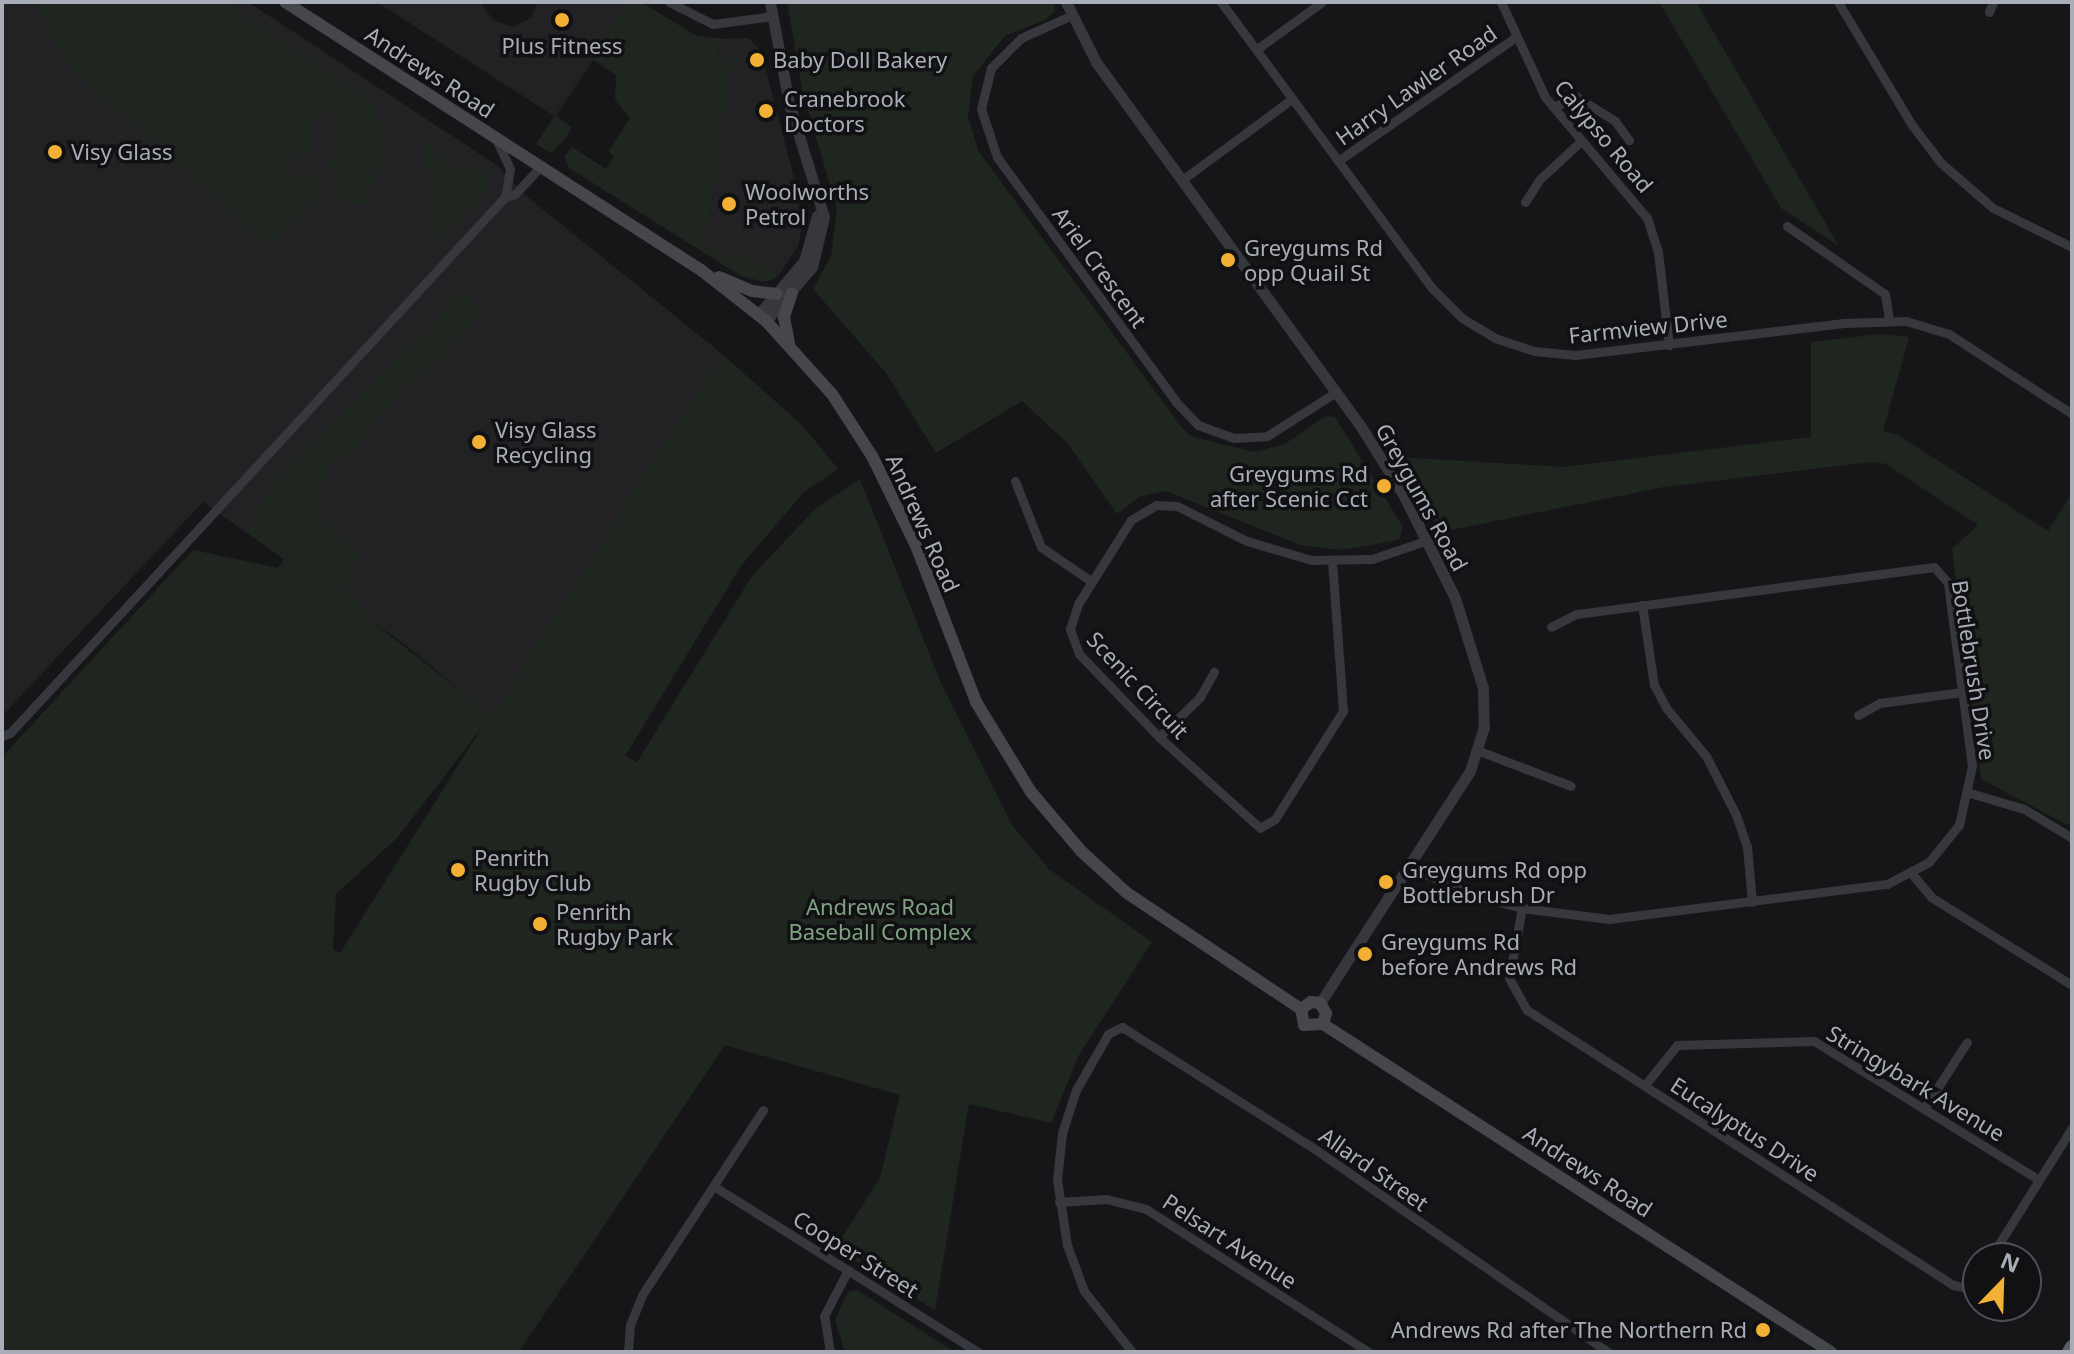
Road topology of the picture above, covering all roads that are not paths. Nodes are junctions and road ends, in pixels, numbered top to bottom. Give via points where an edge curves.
1 (285, 2) edge
2 (669, 2) edge
3 (770, 2) edge
4 (1066, 2) edge
5 (1221, 2) edge
6 (1322, 2) edge
7 (1501, 2) edge
8 (1838, 2) edge
9 (772, 16) junction
10 (1070, 16) junction
11 (1514, 38) junction
12 (1257, 49) junction
13 (1292, 99) junction
14 (1553, 107) junction
15 (497, 139) junction
16 (1629, 140) dead end
17 (1580, 142) junction
18 (1338, 161) junction
19 (540, 167) junction
20 (1182, 180) junction
21 (814, 184) junction
22 (505, 197) junction
23 (1525, 202) dead end
24 (1787, 226) dead end
25 (2072, 246) edge
26 (701, 270) junction
27 (792, 293) junction
28 (777, 294) junction
29 (763, 318) junction
30 (1889, 319) junction
31 (790, 345) junction
32 (1669, 345) junction
33 (1336, 392) junction
34 (2072, 414) edge
35 (1015, 481) dead end
36 (1428, 540) junction
37 (1332, 561) junction
38 (1091, 581) junction
39 (1642, 605) junction
40 (1551, 627) dead end
41 (1214, 672) dead end
42 (1962, 692) junction
43 (1858, 715) dead end
44 (2, 736) edge
45 (1159, 737) junction
46 (1479, 751) junction
47 (1571, 786) dead end
48 (1970, 793) junction
49 (2072, 838) edge
50 (1409, 867) junction
51 (1912, 874) junction
52 (1752, 902) junction
53 (1522, 908) junction
54 (2072, 985) edge
55 (1511, 987) junction
56 (1500, 992) dead end
57 (1320, 1003) junction
58 (1301, 1009) junction
59 (1323, 1024) junction
60 (1967, 1042) dead end
61 (1645, 1085) junction
62 (1925, 1107) junction
63 (763, 1110) dead end
64 (2072, 1128) edge
65 (2039, 1180) junction
66 (715, 1187) junction
67 (1059, 1202) junction
68 (2000, 1242) edge
69 (848, 1270) junction
70 (1962, 1290) edge
71 (628, 1352) edge
72 (830, 1352) edge
73 (978, 1352) edge
74 (1132, 1352) edge
75 (1369, 1352) edge
76 (1608, 1352) edge
77 (1831, 1352) edge

1 - 15 main road, Andrews Road
2 - 9 street via 713,24
3 - 9 street
4 - 10 street, Greygums Road
5 - 12 street, Farmview Drive
6 - 12 street
7 - 11 street, Calypso Road
8 - 25 street via 1907,118 1941,163 2000,213
9 - 21 street via 789,103
10 - 20 street, Greygums Road via 1096,62
10 - 33 street, Ariel Crescent via 1021,38 991,68 981,109 997,157 1198,425 1234,438 1267,436
11 - 14 street, Calypso Road
11 - 18 street, Harry Lawler Road
12 - 13 street, Farmview Drive
13 - 18 street, Farmview Drive
13 - 20 street
14 - 16 street via 1570,97 1580,98 1615,121
14 - 17 street, Calypso Road
15 - 19 main road, Andrews Road
15 - 22 street via 510,169
17 - 23 street via 1540,179
17 - 32 street, Calypso Road via 1633,195 1647,218 1658,252
18 - 32 street, Farmview Drive via 1442,300 1484,333 1520,348 1562,355
19 - 22 street via 515,194
19 - 26 main road, Andrews Road
20 - 33 street, Greygums Road
21 - 27 street via 822,201 823,235 812,267
21 - 28 street via 813,241 798,271
22 - 44 street
24 - 30 street via 1885,294
26 - 28 main road via 752,291
26 - 29 main road, Andrews Road
27 - 29 street
27 - 31 main road via 784,317
28 - 29 street
29 - 31 main road, Andrews Road
30 - 32 street, Farmview Drive
30 - 34 street, Farmview Drive via 1949,334
31 - 58 main road, Andrews Road via 832,394 880,470 917,548 976,702 1031,792 1081,851 1136,900
33 - 36 street, Greygums Road
35 - 38 street via 1041,547
36 - 37 street, Scenic Circuit via 1383,557
36 - 46 street, Greygums Road via 1455,598 1483,688 1485,721
37 - 38 street, Scenic Circuit via 1263,547 1163,504 1134,515
37 - 45 street, Scenic Circuit via 1344,708 1264,832
38 - 45 street, Scenic Circuit via 1071,618 1073,645
39 - 40 street, Bottlebrush Drive via 1570,616
39 - 42 street, Bottlebrush Drive via 1928,565 1948,583
39 - 52 street via 1654,685 1672,716 1702,749 1736,815 1747,847
41 - 45 street via 1203,693
42 - 43 street via 1880,703
42 - 48 street, Bottlebrush Drive via 1972,766
46 - 47 street
46 - 50 street, Greygums Road
48 - 49 street via 2024,809
48 - 51 street, Bottlebrush Drive via 1951,839
50 - 53 street, Bottlebrush Drive via 1476,896
50 - 57 street, Greygums Road
51 - 52 street, Bottlebrush Drive via 1877,886
51 - 54 street via 1931,897
52 - 53 street, Bottlebrush Drive via 1598,920
53 - 55 street via 1509,964
55 - 56 street
55 - 61 street, Eucalyptus Drive via 1527,1010
57 - 58 main road
57 - 59 main road via 1326,1013
58 - 59 main road, Andrews Road via 1304,1025
59 - 77 main road, Andrews Road
60 - 62 street
61 - 62 street, Stringybark Avenue via 1677,1045 1803,1039 1830,1047
61 - 70 street, Eucalyptus Drive
62 - 65 street, Stringybark Avenue
63 - 66 street
64 - 65 street
65 - 68 street
66 - 69 street, Cooper Street
66 - 71 street via 642,1295 630,1325
67 - 74 street via 1084,1291
67 - 75 street, Pelsart Avenue via 1106,1199 1146,1209
67 - 76 street, Allard Street via 1059,1159 1069,1109 1087,1067 1114,1029 1130,1030 1309,1145
69 - 72 street via 824,1316
69 - 73 street, Cooper Street

